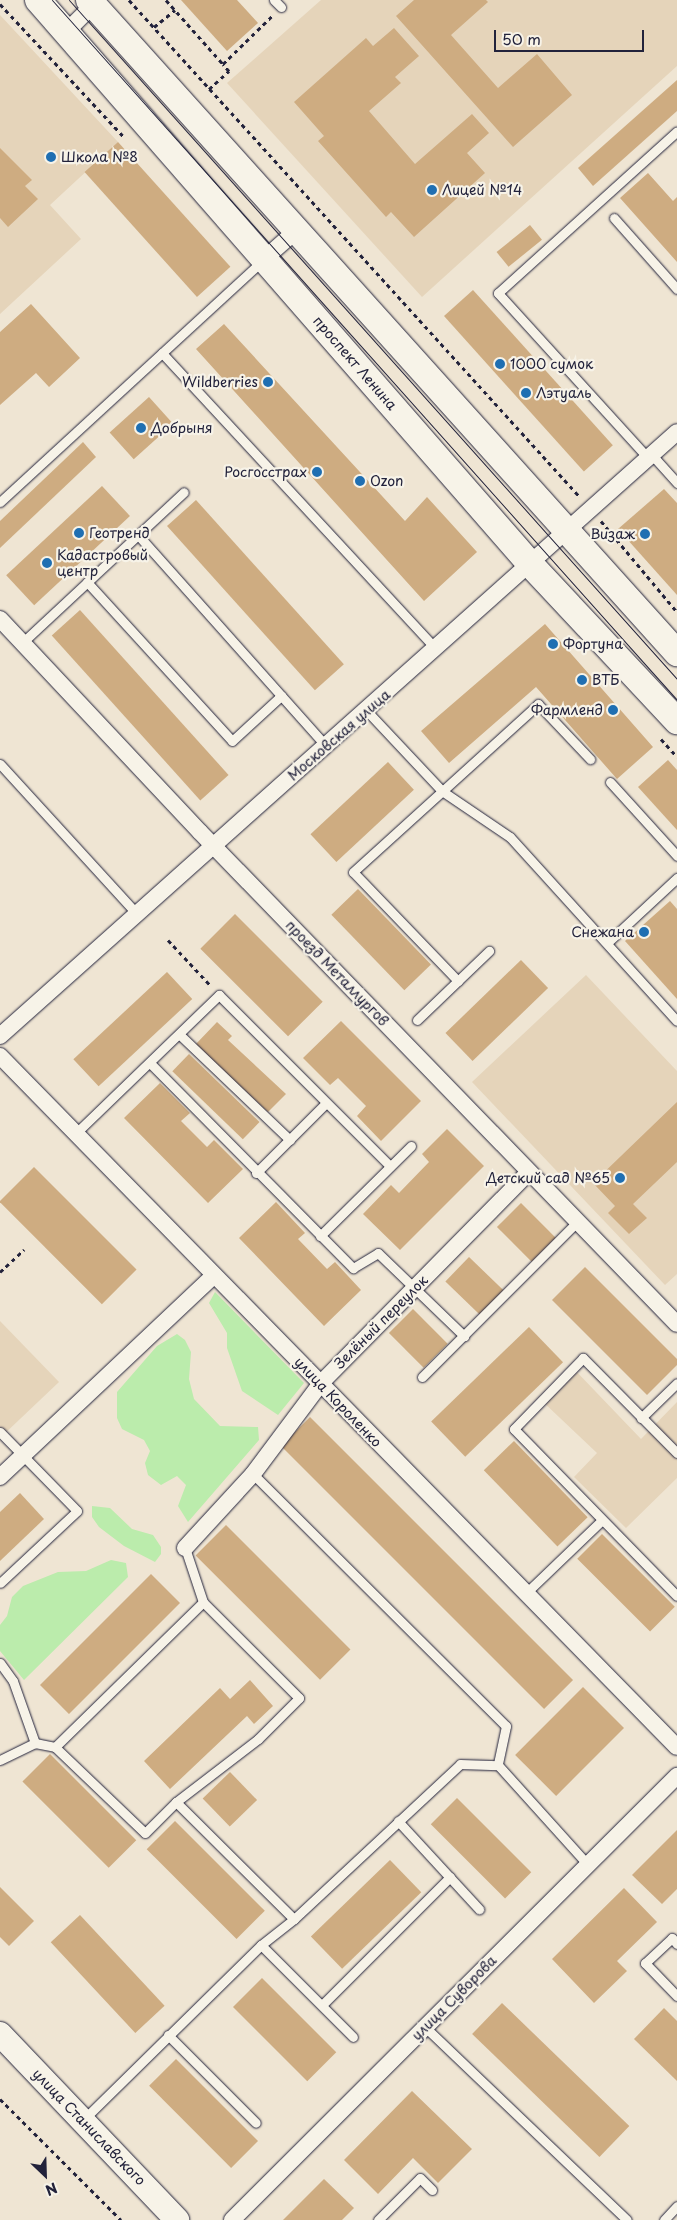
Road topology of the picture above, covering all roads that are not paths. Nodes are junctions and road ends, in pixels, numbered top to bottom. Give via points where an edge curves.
1 (38, 0) edge
2 (274, 0) edge
3 (91, 2) edge
4 (281, 7) road end
5 (66, 32) junction
6 (677, 131) edge
7 (614, 218) dead end
8 (297, 230) junction
9 (264, 259) junction
10 (677, 289) edge
11 (162, 353) junction
12 (677, 432) edge
13 (650, 457) junction
14 (677, 483) edge
15 (184, 492) dead end
16 (0, 502) edge
17 (569, 530) junction
18 (138, 535) junction
19 (531, 565) junction
20 (87, 582) junction
21 (0, 620) edge
22 (22, 642) junction
23 (436, 649) junction
24 (677, 653) edge
25 (281, 696) junction
26 (366, 710) junction
27 (677, 721) edge
28 (326, 746) junction
29 (590, 759) dead end
30 (0, 764) edge
31 (610, 782) dead end
32 (442, 791) junction
33 (213, 845) junction
34 (677, 856) edge
35 (675, 884) edge
36 (136, 914) junction
37 (607, 943) junction
38 (489, 951) dead end
39 (458, 981) junction
40 (417, 1020) dead end
41 (677, 1021) edge
42 (180, 1035) junction
43 (0, 1036) edge
44 (0, 1056) edge
45 (150, 1064) junction
46 (326, 1103) junction
47 (76, 1133) junction
48 (290, 1140) junction
49 (411, 1146) dead end
50 (390, 1166) junction
51 (529, 1172) junction
52 (256, 1173) junction
53 (577, 1222) junction
54 (320, 1236) junction
55 (214, 1275) junction
56 (414, 1288) junction
57 (677, 1324) edge
58 (464, 1336) junction
59 (422, 1377) dead end
60 (321, 1383) junction
61 (677, 1383) edge
62 (642, 1418) junction
63 (0, 1432) edge
64 (677, 1453) edge
65 (23, 1455) junction
66 (253, 1474) junction
67 (0, 1477) edge
68 (602, 1520) junction
69 (185, 1548) joint
70 (0, 1583) edge
71 (526, 1593) junction
72 (677, 1596) edge
73 (203, 1602) junction
74 (0, 1663) edge
75 (35, 1744) junction
76 (55, 1747) junction
77 (677, 1747) edge
78 (0, 1760) edge
79 (498, 1765) junction
80 (677, 1776) edge
81 (176, 1802) junction
82 (398, 1821) junction
83 (588, 1864) junction
84 (450, 1877) junction
85 (479, 1910) dead end
86 (294, 1919) junction
87 (677, 1944) edge
88 (261, 1945) junction
89 (677, 1996) edge
90 (322, 2005) junction
91 (426, 2027) junction
92 (0, 2034) edge
93 (168, 2035) junction
94 (353, 2037) dead end
95 (82, 2121) junction
96 (256, 2123) dead end
97 (432, 2190) dead end
98 (677, 2206) edge
99 (177, 2220) edge
100 (232, 2220) edge
101 (378, 2220) edge
102 (627, 2220) edge
103 (664, 2220) edge

1 - 5 main road, проспект Ленина
2 - 4 lane
3 - 5 street
3 - 8 main road
5 - 9 main road, проспект Ленина
6 - 13 lane via 498,293
7 - 10 lane
8 - 9 street
8 - 17 main road
9 - 11 lane
9 - 19 main road, проспект Ленина
11 - 16 lane
11 - 23 lane
12 - 13 street, Московская улица
13 - 14 lane
13 - 17 street, Московская улица
15 - 18 lane
17 - 19 street, Московская улица
17 - 24 main road
18 - 20 lane
18 - 25 lane
19 - 23 street, Московская улица
19 - 27 main road, проспект Ленина
20 - 22 lane
20 - 25 lane via 232,741
21 - 22 street, проезд Металлургов
22 - 33 street, проезд Металлургов
23 - 26 street, Московская улица
25 - 28 lane
26 - 28 street, Московская улица
26 - 32 lane
28 - 33 street, Московская улица
29 - 32 lane via 538,704
30 - 36 lane
31 - 34 lane
32 - 37 lane via 510,836
32 - 39 lane via 353,872
33 - 36 street, Московская улица
33 - 51 street, проезд Металлургов
35 - 37 lane
36 - 43 street, Московская улица
37 - 41 lane
38 - 39 lane
39 - 40 lane
42 - 45 lane
42 - 46 lane via 219,995
42 - 48 lane
44 - 47 street, улица Короленко
45 - 47 lane
45 - 52 lane
46 - 48 lane
46 - 50 lane
47 - 55 street, улица Короленко
48 - 52 lane
49 - 50 lane
50 - 54 lane
51 - 53 street, проезд Металлургов
51 - 56 street, Зелёный переулок
52 - 54 lane
53 - 57 street, проезд Металлургов
53 - 58 lane
54 - 56 lane via 353,1268 378,1253
55 - 60 street, улица Короленко
55 - 65 street
56 - 58 lane
56 - 60 street, Зелёный переулок
58 - 59 lane
60 - 66 street, Зелёный переулок
60 - 71 street, улица Короленко
61 - 62 lane
62 - 64 lane
62 - 68 lane via 583,1358 514,1429
63 - 65 lane
65 - 67 street
65 - 70 lane via 77,1510
66 - 69 street, Зелёный переулок
66 - 79 lane via 506,1726
68 - 71 lane
68 - 72 lane
69 - 73 lane
71 - 77 street, улица Короленко
73 - 76 lane
73 - 81 lane via 300,1698 258,1739
74 - 75 lane via 13,1681
75 - 76 lane
75 - 78 lane
76 - 81 lane via 145,1833
79 - 82 lane via 460,1764
79 - 83 lane
80 - 83 street, улица Суворова
81 - 86 lane
82 - 84 lane
82 - 86 lane
83 - 91 street, улица Суворова
84 - 85 lane
84 - 90 lane
86 - 88 lane
87 - 89 lane via 672,1938 646,1964
88 - 90 lane
88 - 93 lane
90 - 94 lane
91 - 100 street, улица Суворова
91 - 102 lane
92 - 95 main road, улица Станиславского
93 - 95 lane
93 - 96 lane
95 - 99 main road, улица Станиславского
97 - 101 lane via 420,2178
98 - 103 lane

